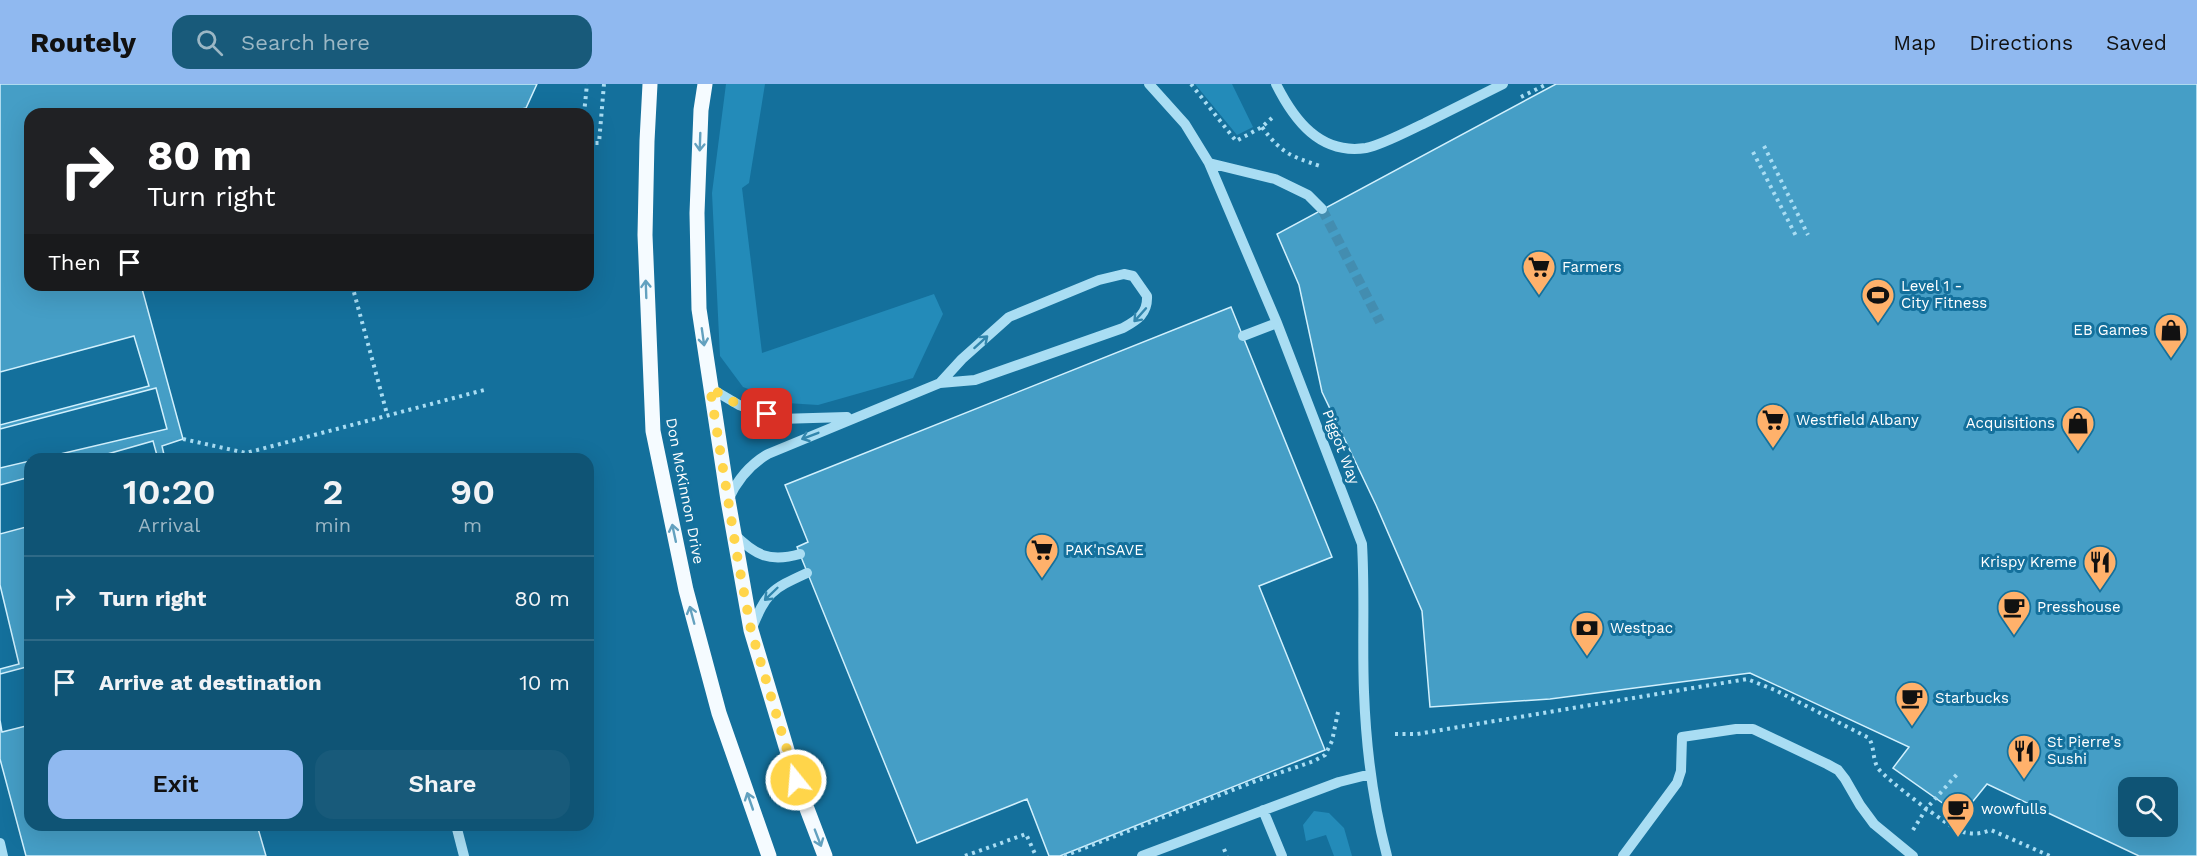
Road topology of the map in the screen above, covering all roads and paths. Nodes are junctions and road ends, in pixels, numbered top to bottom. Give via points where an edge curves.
1 (587, 84) edge
2 (604, 84) edge
3 (650, 84) edge
4 (705, 84) edge
5 (1149, 84) edge
6 (1191, 84) edge
7 (1276, 84) edge
8 (1503, 84) edge
9 (585, 108) edge
10 (1262, 127) dead end
11 (594, 143) edge
12 (1764, 146) dead end
13 (1753, 152) dead end
14 (1209, 163) junction
15 (1322, 209) tunnel mouth
16 (1808, 235) dead end
17 (1797, 238) dead end
18 (354, 291) edge
19 (1277, 323) junction
20 (1243, 336) dead end
21 (940, 383) junction
22 (710, 388) junction
23 (484, 390) dead end
24 (387, 414) junction
25 (864, 415) junction
26 (183, 440) dead end
27 (728, 500) junction
28 (733, 532) junction
29 (800, 554) dead end
30 (807, 573) dead end
31 (751, 630) junction
32 (1338, 712) dead end
33 (1452, 728) dead end
34 (1395, 734) dead end
35 (1959, 772) dead end
36 (1371, 774) junction
37 (1263, 810) junction
38 (458, 831) edge
39 (0, 843) edge
40 (1224, 849) dead end
41 (1902, 849) junction
42 (3, 856) edge
43 (464, 856) edge
44 (769, 856) edge
45 (825, 856) edge
46 (965, 856) edge
47 (1036, 856) edge
48 (1064, 856) edge
49 (1142, 856) edge
50 (1227, 856) edge
51 (1282, 856) edge
52 (1387, 856) edge
53 (1623, 856) edge
54 (1913, 856) edge

1 - 9 path
2 - 11 path via 599,143
44 -> 3 main road, Don McKinnon Drive via 719,713 688,602 653,431 645,235
4 -> 22 main road via 697,213 699,309
5 - 14 street, Piggot Way via 1185,124
6 - 10 path via 1236,141
7 - 8 street via 1302,126 1316,137 1333,145 1366,148
12 - 16 path
13 - 17 path
14 - 15 street via 1275,179 1308,195
14 - 19 street, Piggot Way
18 - 24 path
19 - 20 street
19 - 36 street, Piggot Way via 1362,544 1364,690
21 -> 21 street via 1009,317 1099,280 1124,274 1133,276 1144,289 1145,310 1123,328 975,380
21 - 25 street
22 - 25 street via 739,405 779,419
22 - 27 main road
23 - 24 path
24 - 26 path via 246,453
25 -> 27 street via 764,456 748,468
27 - 28 main road
28 - 29 street via 747,547 768,558
28 - 31 main road
30 -> 31 street via 781,585 767,597
31 -> 45 main road via 796,780
32 - 48 path via 1332,741 1325,755 1314,761
33 - 34 path
35 - 41 path via 1926,809
36 - 37 street
36 - 52 street, Piggot Way
37 - 49 street
37 - 51 street
38 - 43 street
39 - 42 street
40 - 50 path
41 - 53 street via 1874,824 1838,770 1753,729 1736,729 1683,737 1677,783
41 - 54 street
46 - 47 path via 1026,834

